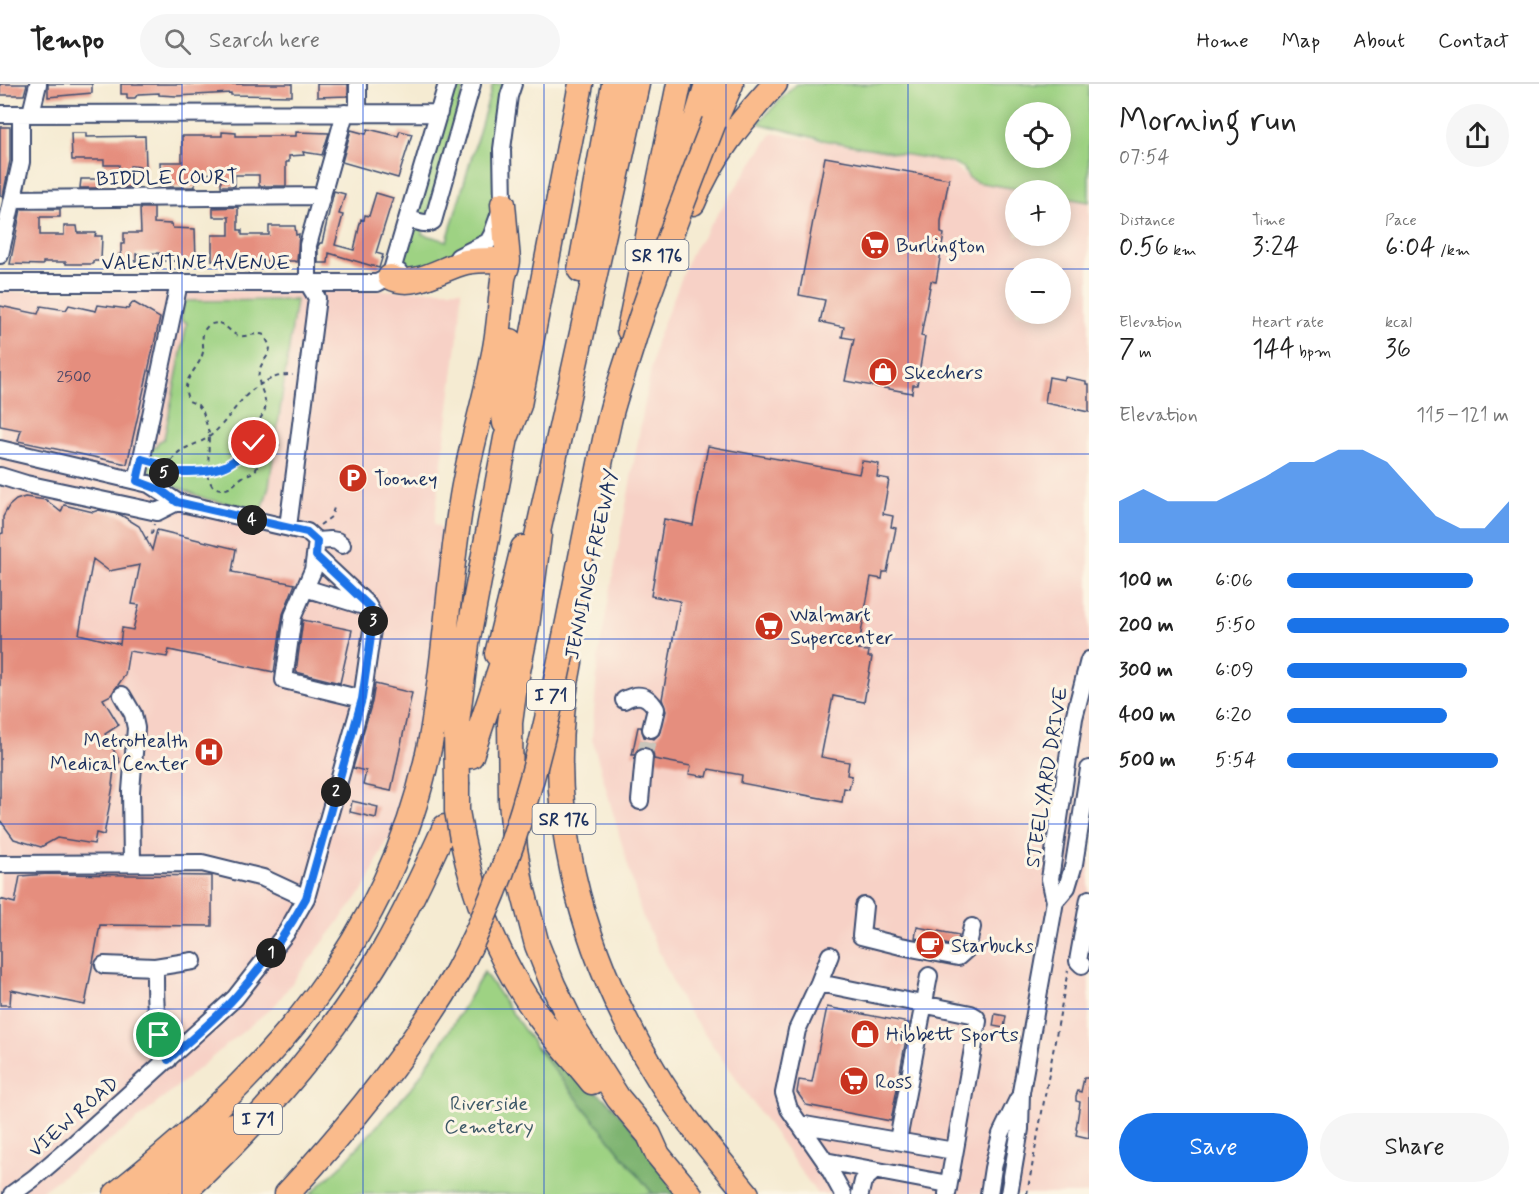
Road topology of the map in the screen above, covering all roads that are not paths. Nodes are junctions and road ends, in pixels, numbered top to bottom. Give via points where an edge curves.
1 (38, 84) edge
2 (358, 84) edge
3 (447, 84) edge
4 (472, 84) edge
5 (513, 84) edge
6 (581, 84) edge
7 (614, 84) edge
8 (637, 84) edge
9 (679, 84) edge
10 (708, 84) edge
11 (729, 84) edge
12 (776, 84) edge
13 (439, 112) junction
14 (26, 113) junction
15 (351, 113) junction
16 (0, 114) edge
17 (706, 117) junction
18 (321, 196) junction
19 (13, 199) junction
20 (503, 204) junction
21 (408, 218) junction
22 (0, 255) edge
23 (508, 264) junction
24 (390, 277) junction
25 (0, 283) edge
26 (179, 283) junction
27 (308, 283) junction
28 (619, 405) junction
29 (506, 438) junction
30 (0, 449) edge
31 (0, 476) edge
32 (137, 481) junction
33 (177, 502) junction
34 (288, 527) junction
35 (538, 535) junction
36 (315, 539) junction
37 (340, 545) dead end
38 (305, 588) junction
39 (370, 607) junction
40 (1089, 660) edge
41 (495, 686) junction
42 (122, 695) dead end
43 (362, 699) junction
44 (624, 700) dead end
45 (651, 729) tunnel mouth
46 (471, 756) dead end
47 (644, 757) tunnel mouth
48 (1089, 769) edge
49 (640, 801) dead end
50 (453, 833) junction
51 (132, 863) junction
52 (0, 864) edge
53 (306, 898) junction
54 (1089, 899) edge
55 (1055, 901) junction
56 (864, 906) dead end
57 (972, 927) dead end
58 (830, 955) dead end
59 (193, 961) dead end
60 (104, 965) dead end
61 (1082, 965) dead end
62 (155, 967) junction
63 (929, 976) dead end
64 (819, 983) junction
65 (923, 1004) junction
66 (326, 1036) junction
67 (168, 1060) junction
68 (1022, 1092) junction
69 (361, 1110) junction
70 (799, 1124) junction
71 (898, 1140) junction
72 (954, 1151) junction
73 (658, 1155) junction
74 (825, 1161) junction
75 (873, 1172) junction
76 (947, 1189) edge
77 (12, 1194) edge
78 (116, 1194) edge
79 (148, 1194) edge
80 (182, 1194) edge
81 (272, 1194) edge
82 (287, 1194) edge
83 (690, 1194) edge
84 (747, 1194) edge
85 (843, 1194) edge
86 (860, 1194) edge
87 (989, 1194) edge
88 (1010, 1194) edge

1 - 14 street
2 - 15 street
3 - 13 street
4 - 21 street via 434,221
5 - 20 street via 502,149
6 - 29 highway via 519,405
7 - 41 highway via 563,363 514,592 494,666
8 - 35 highway, I 71
9 - 28 highway, I 71, bridge
10 - 17 highway
11 - 17 highway
12 - 28 highway via 744,117 713,161 697,193
13 - 15 street
13 - 21 street
14 - 15 street
14 - 16 street
14 - 19 street
15 - 18 street
17 - 28 highway, bridge via 653,282
18 - 19 street, BIDDLE COURT
18 - 27 street via 308,245
19 - 22 street
20 - 23 highway
20 - 24 street, VALENTINE AVENUE via 492,235 480,247
21 - 24 street
23 - 24 highway via 480,260 417,279 399,282
23 - 29 highway via 513,315 502,402
23 - 78 highway via 503,276 493,359 464,480 429,746 398,853 360,932 294,1026 188,1134
24 - 27 street, VALENTINE AVENUE via 377,283
25 - 26 street, VALENTINE AVENUE
26 - 27 street, VALENTINE AVENUE
26 - 32 street
27 - 34 street via 317,298
28 - 69 highway, I 71, bridge via 534,770 497,883 457,972 414,1041
28 - 84 highway, JENNINGS FREEWAY / SR 176 via 568,670 559,777 564,827 591,938 628,1026 670,1095
29 - 50 highway, bridge via 479,576 456,731 457,811
30 - 32 street
31 - 33 street via 157,512
32 - 33 street via 161,490
33 - 34 street
34 - 36 street
35 - 41 highway, I 71
35 - 73 highway, SR 176 via 510,723 511,801 521,883 537,945 576,1032 618,1098 649,1135
36 - 37 street via 337,541
36 - 38 street via 313,570
36 - 39 street
38 - 39 street
38 - 43 street via 293,616 284,680
39 - 43 street, VIEW ROAD via 374,616
40 - 55 street, STEELYARD DRIVE via 1076,711 1050,879
41 - 46 highway, I 71
42 - 51 street via 136,728 131,791
43 - 53 street, VIEW ROAD
44 - 45 street via 638,696 649,699 656,708
47 - 49 street
48 - 55 street, STEELYARD DRIVE via 1074,864 1067,887
50 - 66 highway, I 71 via 384,950
50 - 73 highway via 497,950 539,1018 640,1139
51 - 52 street
51 - 53 street via 202,863 263,878
53 - 67 street, VIEW ROAD via 286,933 235,998
54 - 61 street via 1078,961
55 - 68 street, STEELYARD DRIVE
56 - 57 street via 861,936 901,946 958,957 967,949
58 - 64 street
59 - 62 street
60 - 62 street
62 - 67 street via 155,1007
63 - 65 street
64 - 65 street
64 - 70 street via 797,1030 784,1093
65 - 71 street
65 - 72 street via 971,1014 978,1021
66 - 79 highway via 217,1138
66 - 80 highway, I 71 via 246,1132
67 - 77 street, VIEW ROAD
68 - 87 street, STEELYARD DRIVE via 1001,1134
68 - 88 street, STEELYARD DRIVE
69 - 81 highway, I 71
69 - 82 highway
70 - 71 street
70 - 74 street
71 - 72 street
72 - 76 street
73 - 83 highway, SR 176
74 - 75 street
74 - 85 street
75 - 76 street
75 - 86 street via 863,1182

